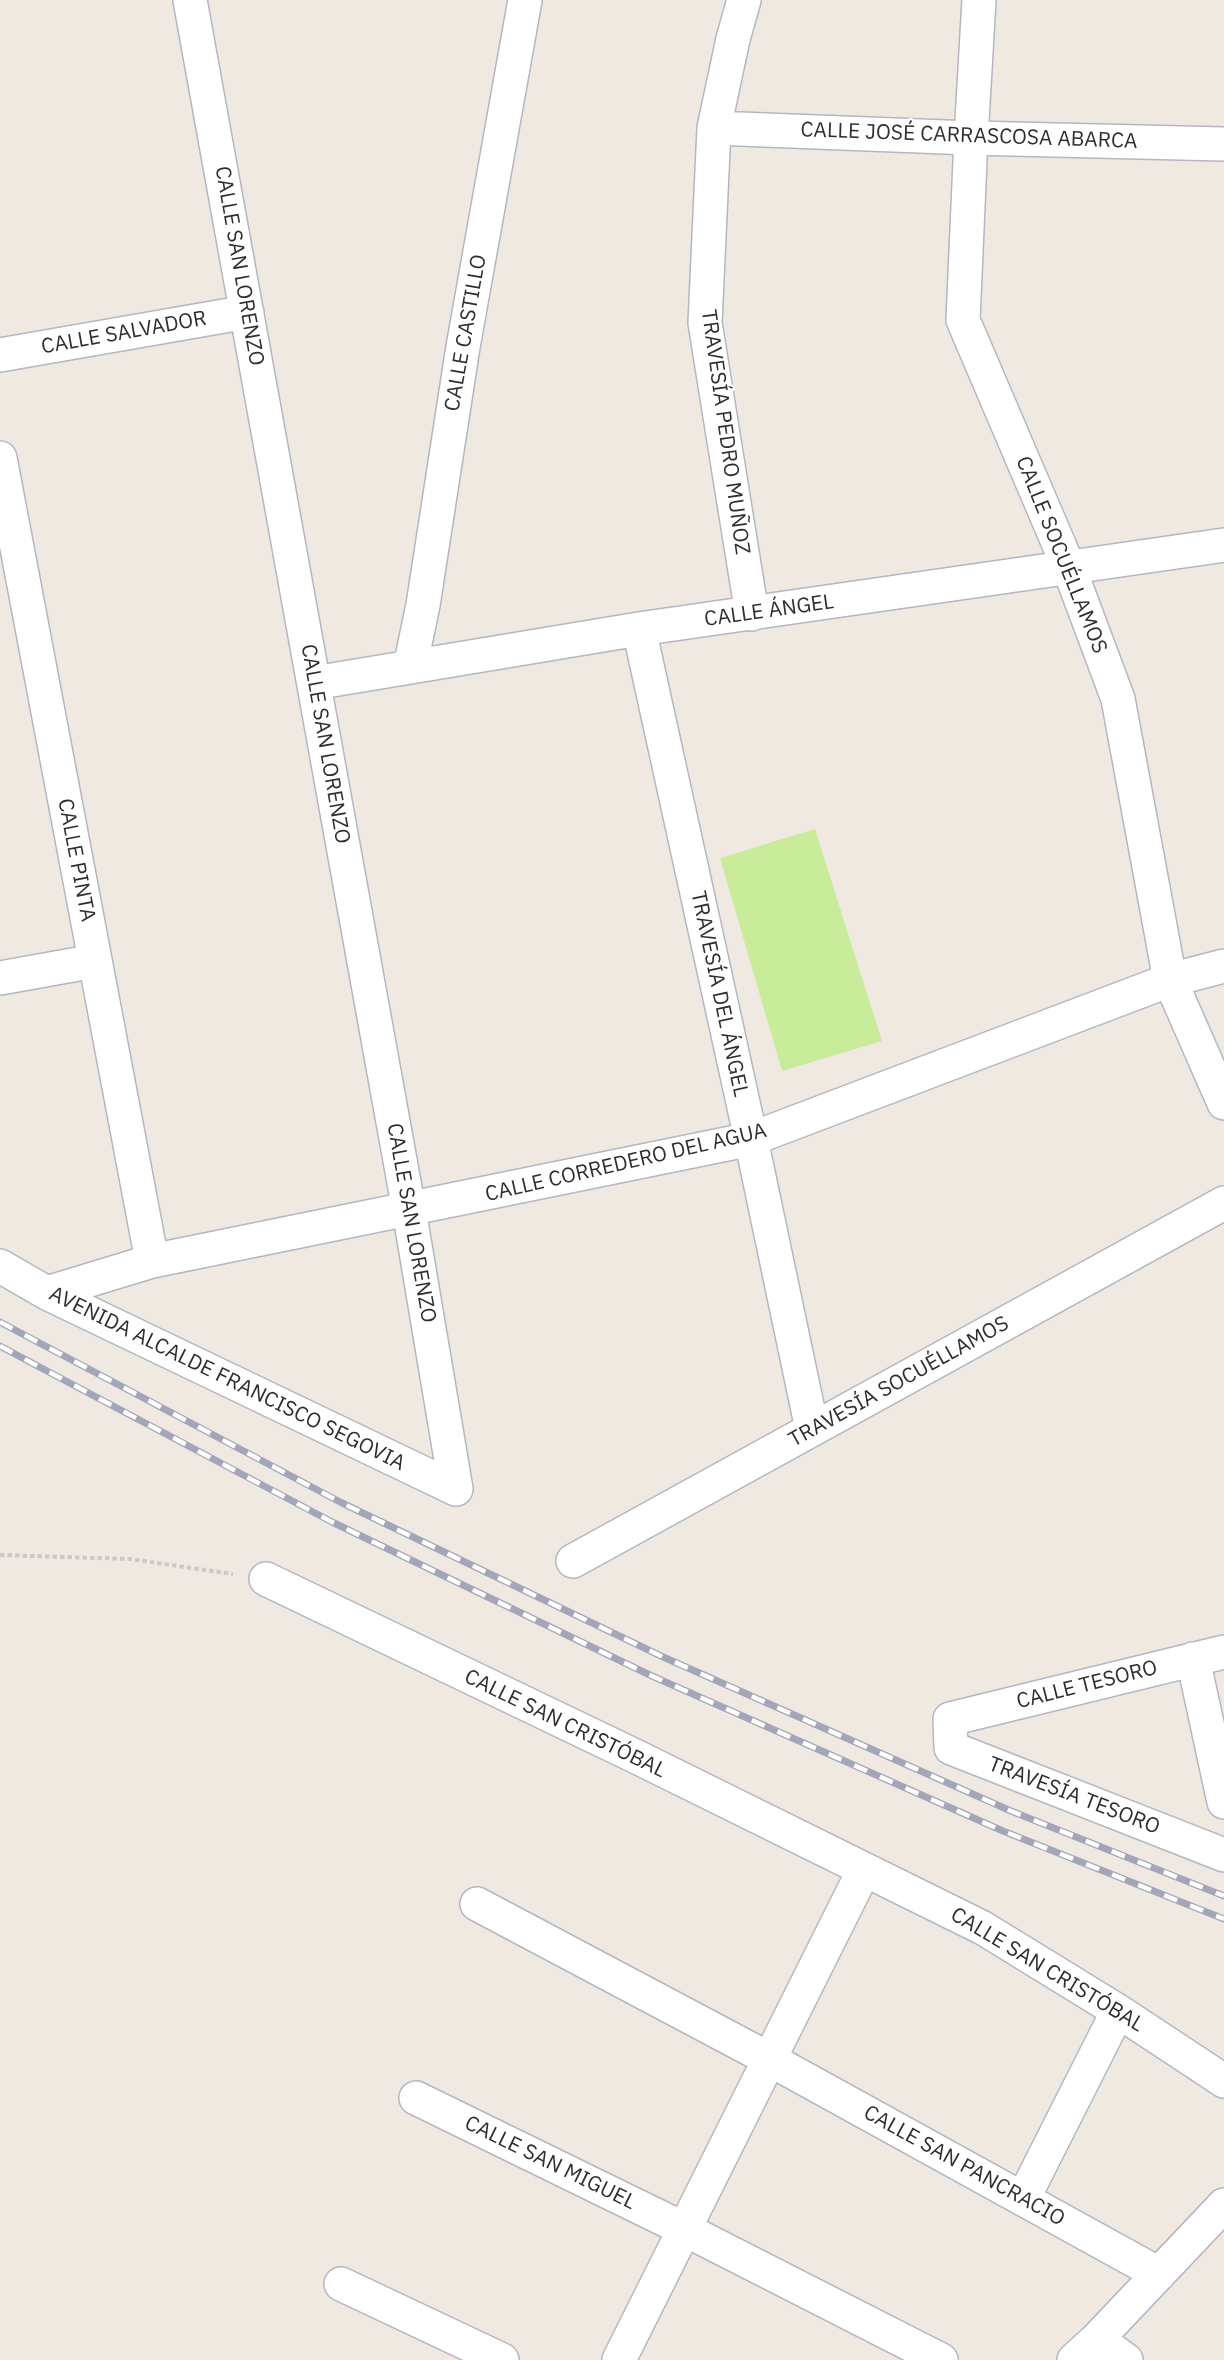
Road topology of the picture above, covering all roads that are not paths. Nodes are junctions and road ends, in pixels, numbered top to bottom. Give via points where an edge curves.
1 (190, 0) edge
2 (525, 0) edge
3 (744, 0) edge
4 (979, 0) edge
5 (714, 128) junction
6 (970, 138) junction
7 (1224, 144) edge
8 (247, 312) junction
9 (0, 355) edge
10 (0, 458) edge
11 (1224, 545) edge
12 (1069, 568) junction
13 (752, 614) junction
14 (639, 629) junction
15 (410, 667) junction
16 (314, 683) junction
17 (95, 961) junction
18 (1224, 966) edge
19 (0, 978) edge
20 (1170, 980) junction
21 (1224, 1103) edge
22 (751, 1139) junction
23 (1224, 1203) edge
24 (409, 1210) junction
25 (152, 1261) junction
26 (0, 1266) edge
27 (47, 1293) junction
28 (812, 1429) junction
29 (456, 1489) joint
30 (573, 1561) dead end
31 (266, 1579) road end
32 (1224, 1652) edge
33 (1193, 1659) junction
34 (950, 1719) joint
35 (1224, 1802) edge
36 (1224, 1855) edge
37 (864, 1870) junction
38 (477, 1904) dead end
39 (1118, 2011) junction
40 (769, 2059) junction
41 (1224, 2081) edge
42 (416, 2098) dead end
43 (1023, 2199) junction
44 (1224, 2205) edge
45 (684, 2229) junction
46 (1159, 2274) junction
47 (341, 2284) dead end
48 (1086, 2350) edge
49 (502, 2360) edge
50 (619, 2360) edge
51 (941, 2360) edge
52 (1126, 2360) edge

1 - 8 street, CALLE SAN LORENZO
2 - 15 street, CALLE CASTILLO
3 - 5 street, TRAVESÍA PEDRO MUÑOZ
4 - 6 street, CALLE SOCUÉLLAMOS
5 - 6 street, CALLE JOSÉ CARRASCOSA ABARCA
5 - 13 street, TRAVESÍA PEDRO MUÑOZ via 705,323
6 - 7 street, CALLE JOSÉ CARRASCOSA ABARCA
6 - 12 street, CALLE SOCUÉLLAMOS via 963,320
8 - 9 street, CALLE SALVADOR
8 - 16 street, CALLE SAN LORENZO
10 - 17 street, CALLE PINTA
11 - 12 street, CALLE ÁNGEL
12 - 13 street, CALLE ÁNGEL
12 - 20 street, CALLE SOCUÉLLAMOS via 1118,699
13 - 14 street, CALLE ÁNGEL
14 - 15 street, CALLE ÁNGEL
14 - 22 street, TRAVESÍA DEL ÁNGEL
15 - 16 street, CALLE ÁNGEL
16 - 24 street, CALLE SAN LORENZO
17 - 19 street
17 - 25 street, CALLE PINTA
18 - 20 street, CALLE CORREDERO DEL AGUA
20 - 21 street, CALLE SOCUÉLLAMOS
20 - 22 street, CALLE CORREDERO DEL AGUA
22 - 24 street, CALLE CORREDERO DEL AGUA
22 - 28 street, TRAVESÍA DEL ÁNGEL
23 - 28 street, TRAVESÍA SOCUÉLLAMOS
24 - 25 street, CALLE CORREDERO DEL AGUA
24 - 29 street, CALLE SAN LORENZO
25 - 27 street, CALLE CORREDERO DEL AGUA
26 - 27 street, AVENIDA ALCALDE FRANCISCO SEGOVIA
27 - 29 street, AVENIDA ALCALDE FRANCISCO SEGOVIA
28 - 30 street, TRAVESÍA SOCUÉLLAMOS
31 - 37 street, CALLE SAN CRISTÓBAL
32 - 33 street, CALLE TESORO
33 - 34 street, CALLE TESORO
33 - 35 street
34 - 36 street, TRAVESÍA TESORO via 951,1748
37 - 39 street, CALLE SAN CRISTÓBAL via 983,1928
37 - 40 street
38 - 40 street, CALLE SAN PANCRACIO
39 - 41 street, CALLE SAN CRISTÓBAL
39 - 43 street
40 - 43 street, CALLE SAN PANCRACIO
40 - 45 street
42 - 45 street, CALLE SAN MIGUEL
43 - 46 street, CALLE SAN PANCRACIO
44 - 46 street
45 - 50 street
45 - 51 street, CALLE SAN MIGUEL
46 - 48 street
47 - 49 street
48 - 52 street

